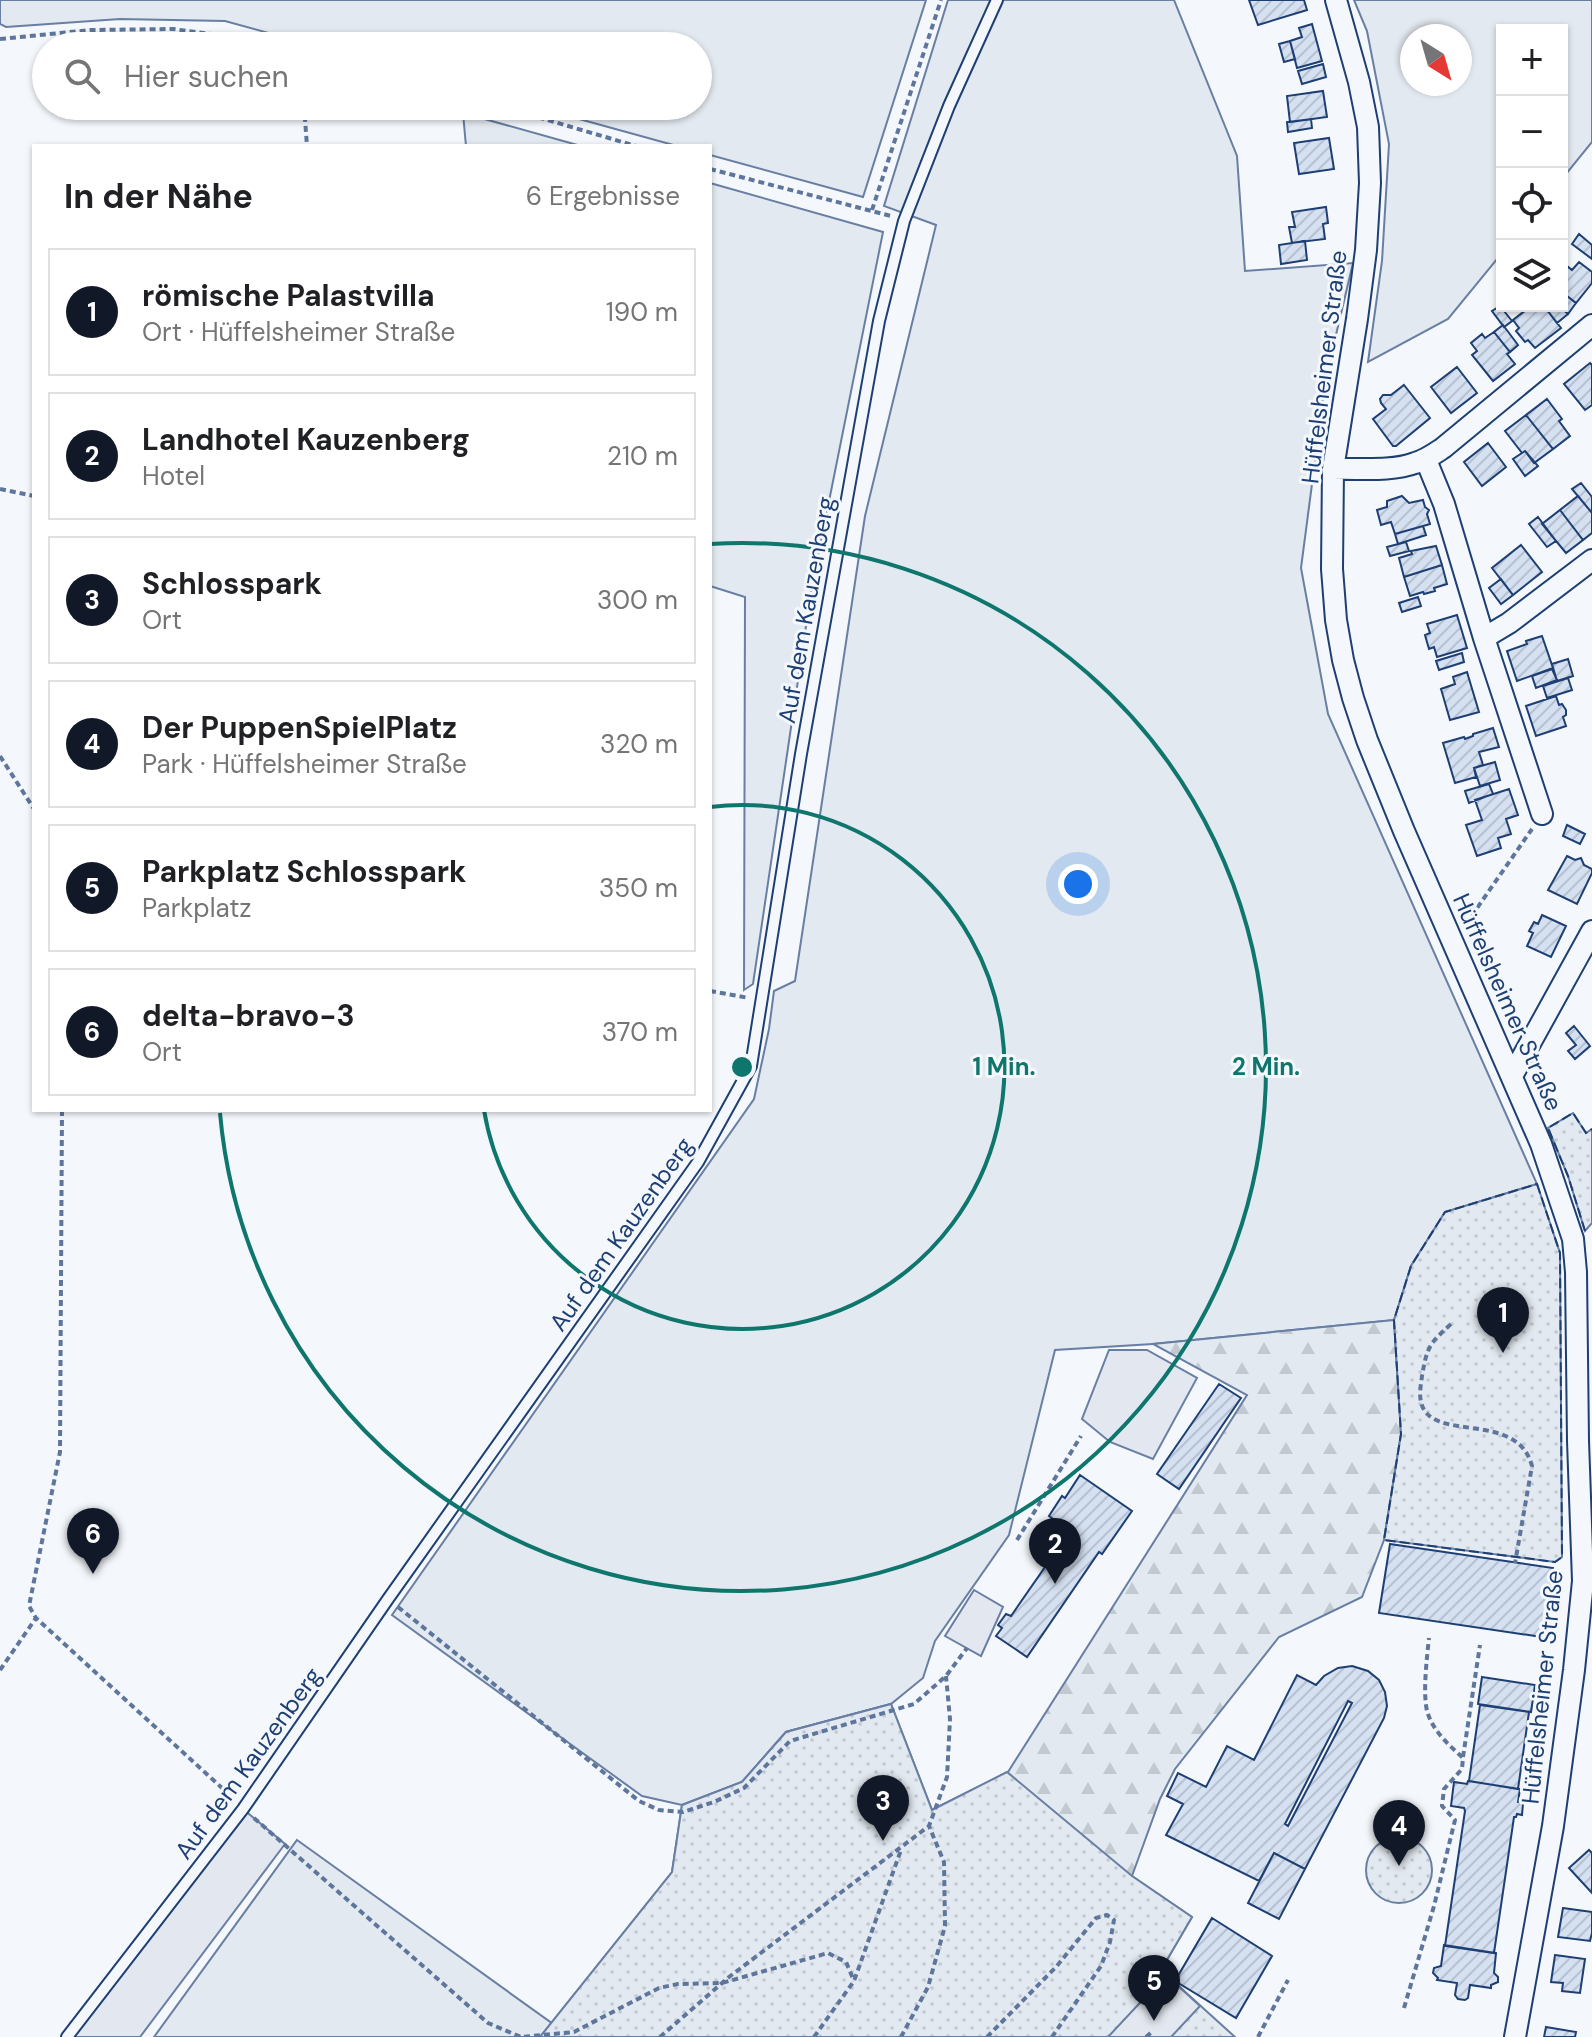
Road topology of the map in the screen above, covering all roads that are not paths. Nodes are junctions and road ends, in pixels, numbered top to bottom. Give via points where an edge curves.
1 (997, 0) edge
2 (1336, 0) edge
3 (1591, 328) edge
4 (1426, 460) junction
5 (1333, 469) junction
6 (1592, 560) edge
7 (1484, 638) junction
8 (1542, 814) road end
9 (1592, 931) edge
10 (1512, 1076) junction
11 (1585, 1439) edge
12 (67, 2037) edge
13 (1515, 2037) edge

1 - 12 lane, Auf dem Kauzenberg via 904,221 879,321 751,1066 698,1162 243,1809
2 - 5 street, Hüffelsheimer Straße via 1368,127 1370,183 1362,278
3 - 4 street
4 - 5 street
4 - 7 street
5 - 10 street, Hüffelsheimer Straße via 1332,569 1347,673 1404,831
6 - 7 street
7 - 8 street
9 - 10 street
10 - 11 street, Hüffelsheimer Straße via 1573,1239
11 - 13 street, Hüffelsheimer Straße via 1583,1581 1574,1670 1553,1826

